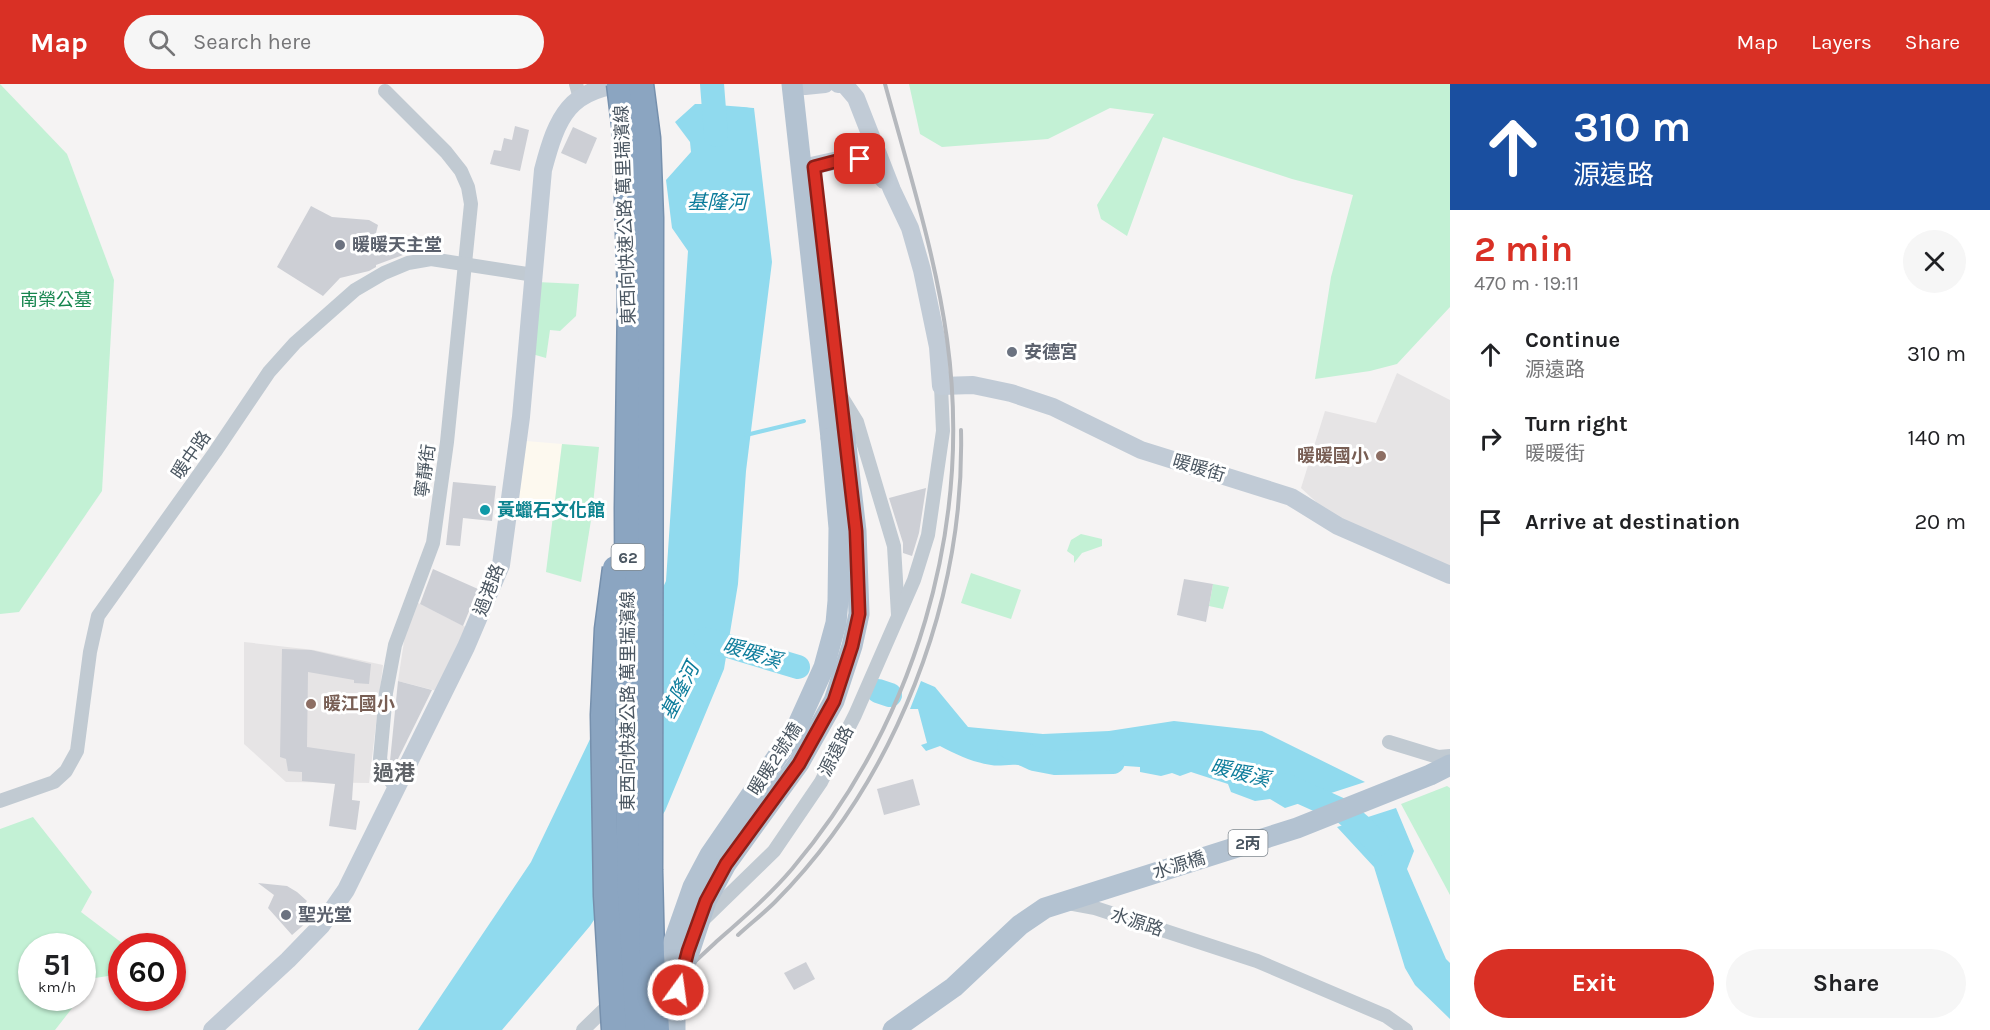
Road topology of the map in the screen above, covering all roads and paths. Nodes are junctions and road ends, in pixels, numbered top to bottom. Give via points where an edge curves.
1 (619, 84) edge
2 (632, 84) edge
3 (641, 84) edge
4 (805, 84) edge
5 (838, 84) edge
6 (385, 86) edge
7 (578, 91) edge
8 (808, 168) junction
9 (892, 190) junction
10 (464, 265) junction
11 (534, 275) junction
12 (941, 386) junction
13 (841, 396) junction
14 (838, 437) junction
15 (616, 565) dead end
16 (1450, 575) edge
17 (898, 617) junction
18 (1389, 742) dead end
19 (1450, 756) edge
20 (1450, 765) edge
21 (397, 789) junction
22 (0, 801) edge
23 (1063, 902) junction
24 (212, 1030) edge
25 (583, 1030) edge
26 (614, 1030) edge
27 (636, 1030) edge
28 (658, 1030) edge
29 (675, 1030) edge
30 (893, 1030) edge
31 (1406, 1030) edge

1 - 27 highway, 東西向快速公路 萬里瑞濱線 / 62, bridge via 625,133 630,298 629,912
2 - 7 street, 過港路
3 - 28 highway, 東西向快速公路 萬里瑞濱線 / 62, bridge via 651,218 650,870
4 - 8 main road, 源遠路
5 - 9 street via 844,84 856,98
6 - 10 street, 寧靜街 via 461,171 471,204
7 - 11 street, 過港路 via 553,135 543,170
8 - 9 street via 852,157 874,168
8 - 13 main road, 源遠路
8 - 14 main road, 源遠路
9 - 12 street via 910,228 922,270 938,347
10 - 11 street, 暖中路
10 - 21 street, 寧靜街 via 433,543 395,645 386,693 380,759 385,774
10 - 22 street, 暖中路 via 431,259 384,273 355,290 295,343 269,372 98,616 77,751 66,771 54,782
11 - 21 street, 過港路 via 521,417 501,565
12 - 16 street, 暖暖街 via 973,385 1053,407 1141,450 1291,497 1338,526
12 - 17 street via 942,431 928,535
13 - 14 main road, 源遠路
13 - 17 street, 源遠路 via 857,423 894,546
14 - 28 main road, 暖暖2號橋, bridge via 838,601 824,667 795,731 710,855 693,887 674,940
14 - 29 main road, 暖暖2號橋, bridge via 856,531 859,614 852,646 834,701 799,764 726,864 706,901 681,977 675,1002
15 - 26 highway, bridge via 607,629 603,716 606,896
17 - 25 street, 源遠路 via 821,782 774,850
18 - 19 street via 1438,757
20 - 23 main road, 水源橋 / 2丙 via 1297,828
21 - 24 street, 過港路 via 346,890 321,926
23 - 30 main road, 2丙 via 1020,926 954,987
23 - 31 street, 水源路 via 1095,908 1257,961 1386,1016

